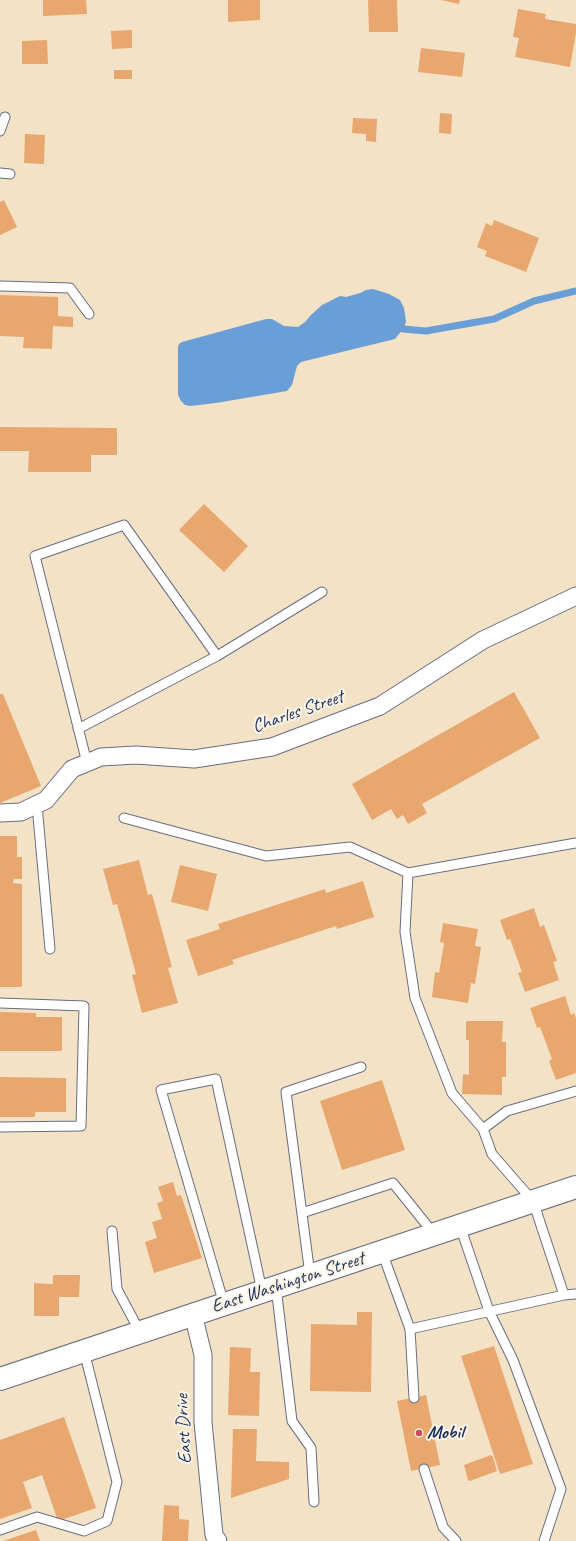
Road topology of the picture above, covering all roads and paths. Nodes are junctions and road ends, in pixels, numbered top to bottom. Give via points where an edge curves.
1 (5, 117) dead end
2 (0, 131) edge
3 (0, 174) edge
4 (10, 174) dead end
5 (0, 286) edge
6 (89, 314) dead end
7 (322, 592) dead end
8 (576, 596) edge
9 (217, 656) junction
10 (78, 729) junction
11 (86, 763) junction
12 (37, 805) junction
13 (0, 813) edge
14 (124, 818) dead end
15 (576, 843) edge
16 (408, 874) junction
17 (50, 950) dead end
18 (0, 1003) edge
19 (361, 1067) dead end
20 (576, 1091) edge
21 (0, 1127) edge
22 (483, 1129) junction
23 (576, 1187) edge
24 (533, 1201) junction
25 (302, 1213) junction
26 (460, 1225) junction
27 (112, 1231) dead end
28 (434, 1234) junction
29 (382, 1252) junction
30 (310, 1275) junction
31 (269, 1289) junction
32 (576, 1294) edge
33 (564, 1295) junction
34 (224, 1304) junction
35 (489, 1311) junction
36 (193, 1314) junction
37 (410, 1329) junction
38 (140, 1332) junction
39 (84, 1351) junction
40 (0, 1379) edge
41 (414, 1398) dead end
42 (424, 1468) dead end
43 (314, 1502) dead end
44 (0, 1530) edge
45 (218, 1541) edge
46 (456, 1541) edge
47 (544, 1541) edge

1 - 2 lane
3 - 4 lane
5 - 6 lane via 70,288
7 - 9 lane
8 - 11 street, Charles Street via 483,640 380,706 272,747 194,759 136,755 101,757
9 - 10 lane
9 - 10 lane via 124,524 35,556
10 - 11 lane
11 - 12 street, Charles Street via 72,769 46,800
12 - 13 street, Charles Street via 20,812
12 - 17 lane
14 - 16 lane via 266,856 350,847
15 - 16 lane
16 - 22 lane via 405,932 414,998 452,1093
18 - 21 lane via 84,1006 81,1126
19 - 25 lane via 286,1092
20 - 22 lane via 507,1111
22 - 24 lane via 492,1154
23 - 24 main road, East Washington Street
24 - 26 main road, East Washington Street
24 - 33 lane
25 - 28 lane via 393,1183
25 - 30 lane
26 - 28 main road, East Washington Street
26 - 35 lane
27 - 38 lane via 117,1289
28 - 29 main road, East Washington Street
29 - 30 main road, East Washington Street
29 - 37 lane
30 - 31 main road, East Washington Street
31 - 34 main road, East Washington Street
31 - 34 lane via 216,1079 161,1090
31 - 43 lane via 292,1421 311,1448
32 - 33 lane
33 - 35 lane
34 - 36 main road, East Washington Street
35 - 37 lane
35 - 47 lane via 513,1360 561,1489
36 - 38 main road, East Washington Street
36 - 45 street, East Drive via 203,1355 203,1422 214,1535
37 - 41 lane
38 - 39 main road, East Washington Street
39 - 40 main road, East Washington Street
39 - 44 lane via 117,1482 107,1521 84,1531 37,1517
42 - 46 lane via 443,1527

